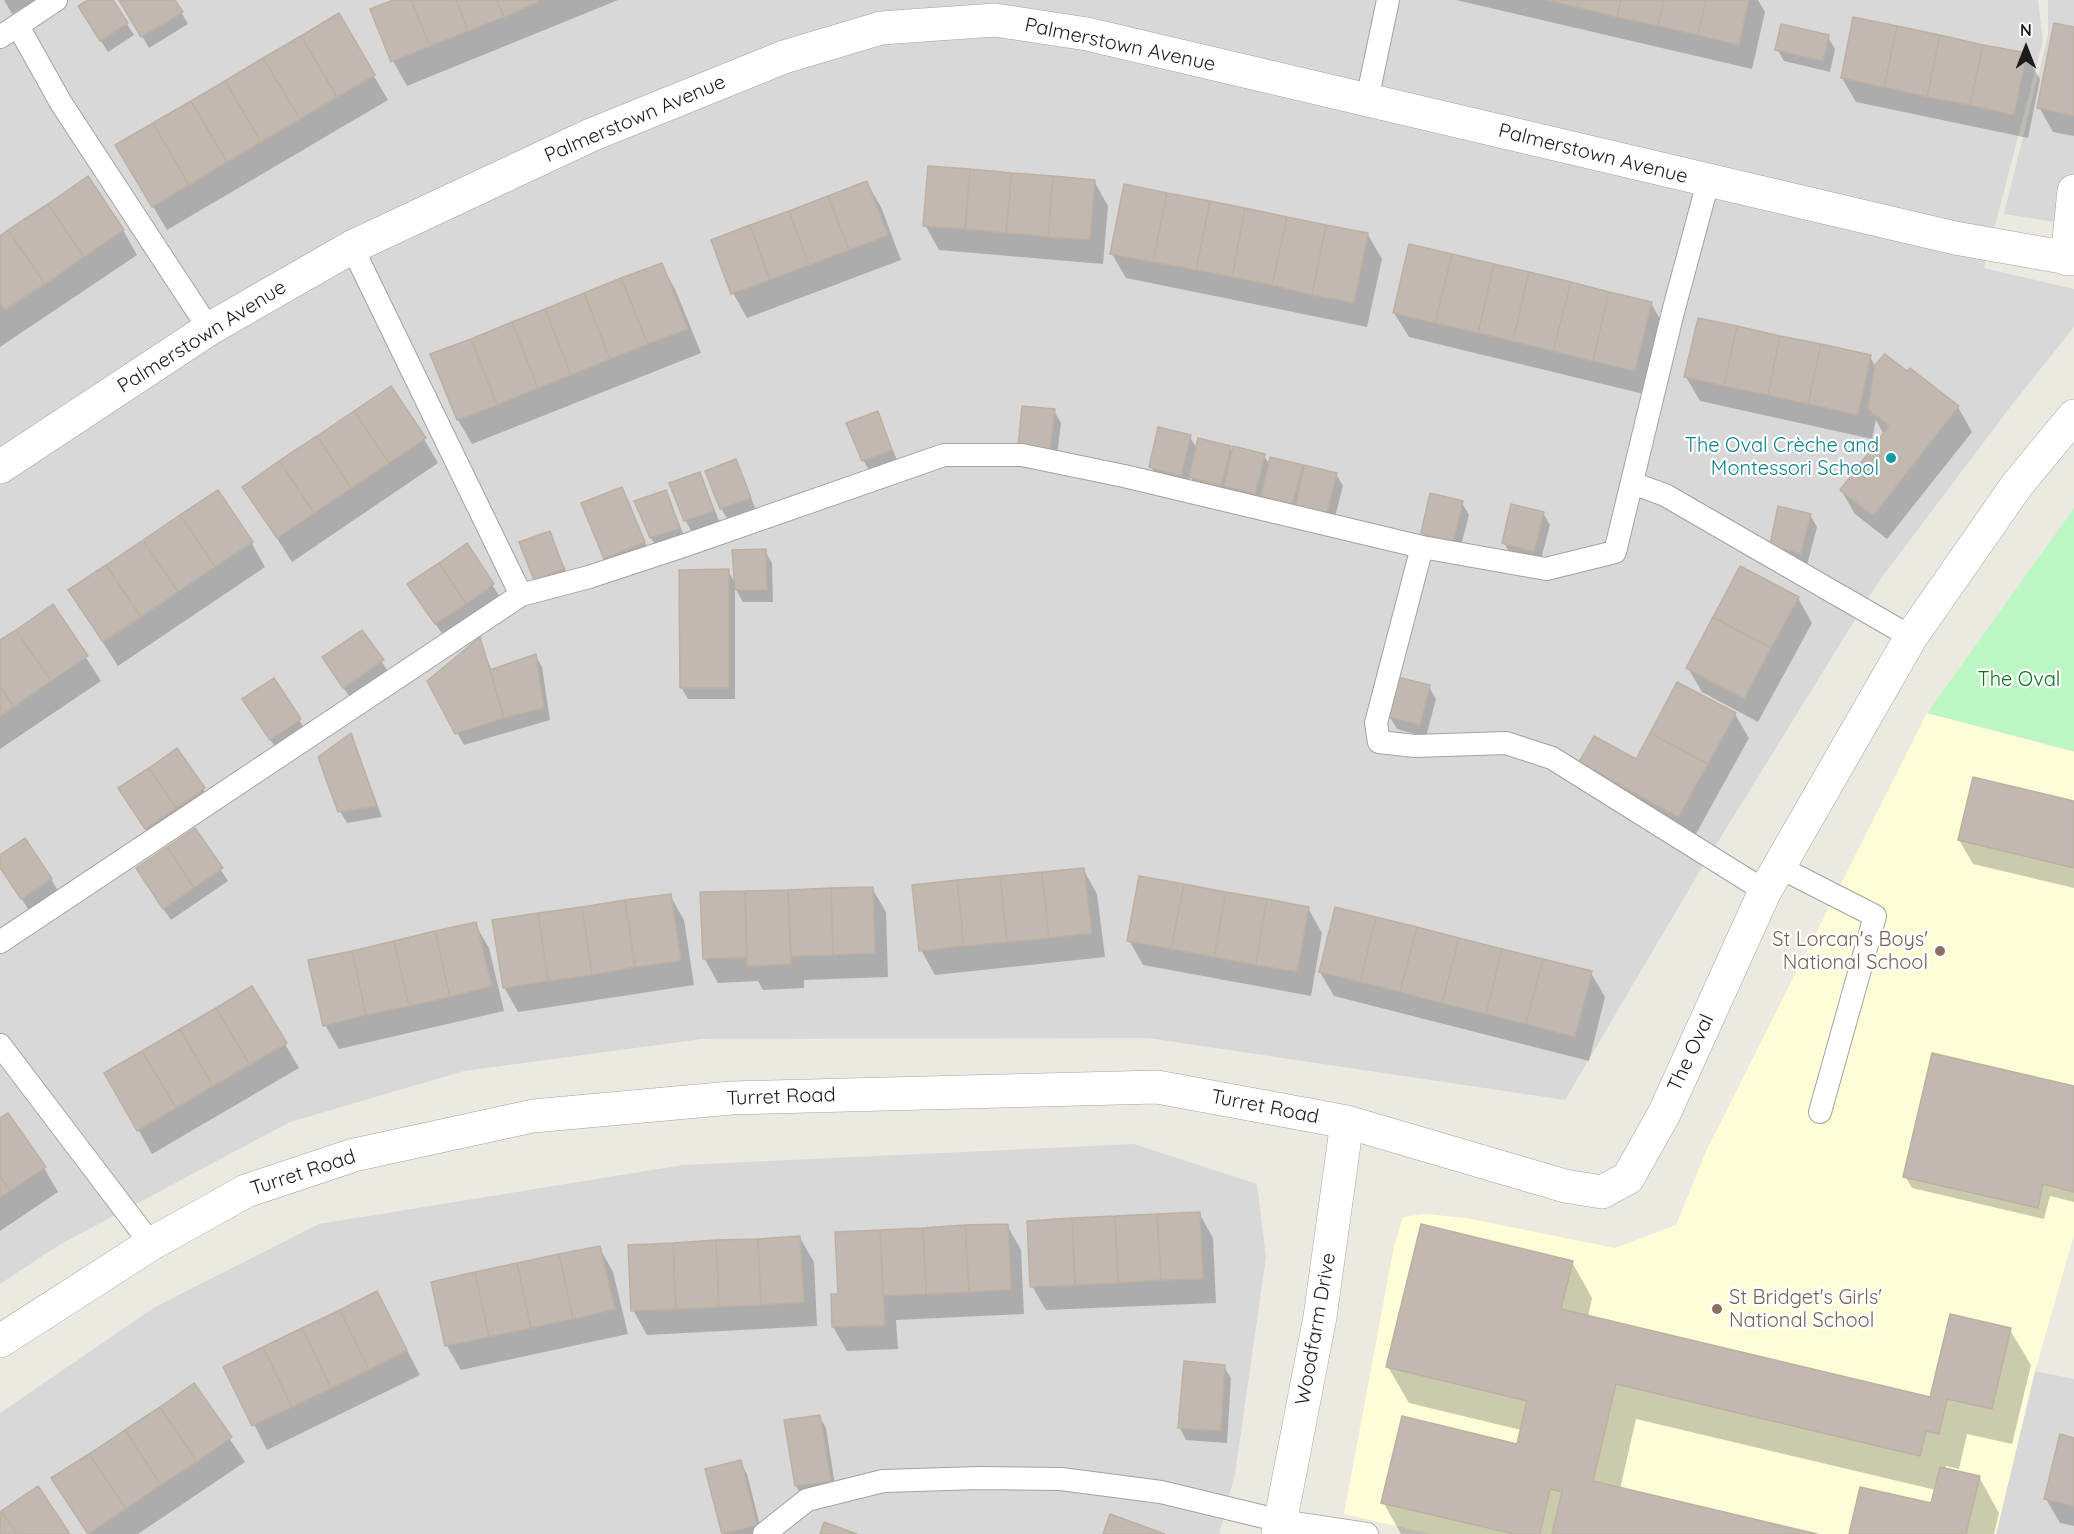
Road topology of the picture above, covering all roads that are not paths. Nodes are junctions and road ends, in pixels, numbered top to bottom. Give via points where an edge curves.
1 (56, 0) edge
2 (1388, 0) edge
3 (9, 32) edge
4 (1367, 100) junction
5 (1708, 182) junction
6 (2074, 191) edge
7 (352, 247) junction
8 (2071, 259) edge
9 (209, 329) junction
10 (2074, 416) edge
11 (0, 467) edge
12 (1632, 483) junction
13 (1422, 547) junction
14 (521, 595) junction
15 (1911, 637) junction
16 (1772, 879) junction
17 (0, 942) edge
18 (0, 1045) edge
19 (1820, 1112) dead end
20 (1347, 1122) junction
21 (1602, 1192) joint
22 (151, 1244) junction
23 (0, 1341) edge
24 (1279, 1527) edge
25 (764, 1534) edge
26 (1367, 1534) edge

1 - 3 lane
2 - 4 lane
3 - 9 lane via 61,103
4 - 5 street, Palmerstown Avenue
4 - 7 street, Palmerstown Avenue via 1076,32 995,21 881,28 783,57 591,135
5 - 8 street, Palmerstown Avenue via 1955,238
5 - 12 lane
6 - 8 street
7 - 9 street, Palmerstown Avenue
7 - 14 lane
9 - 11 street, Palmerstown Avenue
10 - 15 street, The Oval via 2017,485
12 - 13 lane via 1615,552 1546,569
12 - 15 lane via 1665,495
13 - 14 lane via 1022,455 944,455 675,549
13 - 16 lane via 1376,723 1379,742 1416,746 1506,743 1552,758
14 - 17 lane
15 - 16 street, The Oval
16 - 19 lane via 1875,916
16 - 21 street, The Oval via 1664,1114 1628,1178
18 - 22 lane
20 - 21 street, Turret Road via 1564,1186
20 - 22 street, Turret Road via 1157,1087 731,1098 533,1116 354,1155 246,1191
20 - 24 street, Woodfarm Drive via 1320,1317
22 - 23 street, Turret Road
24 - 25 lane via 1161,1492 1061,1479 980,1478 883,1481 807,1500
24 - 26 lane

